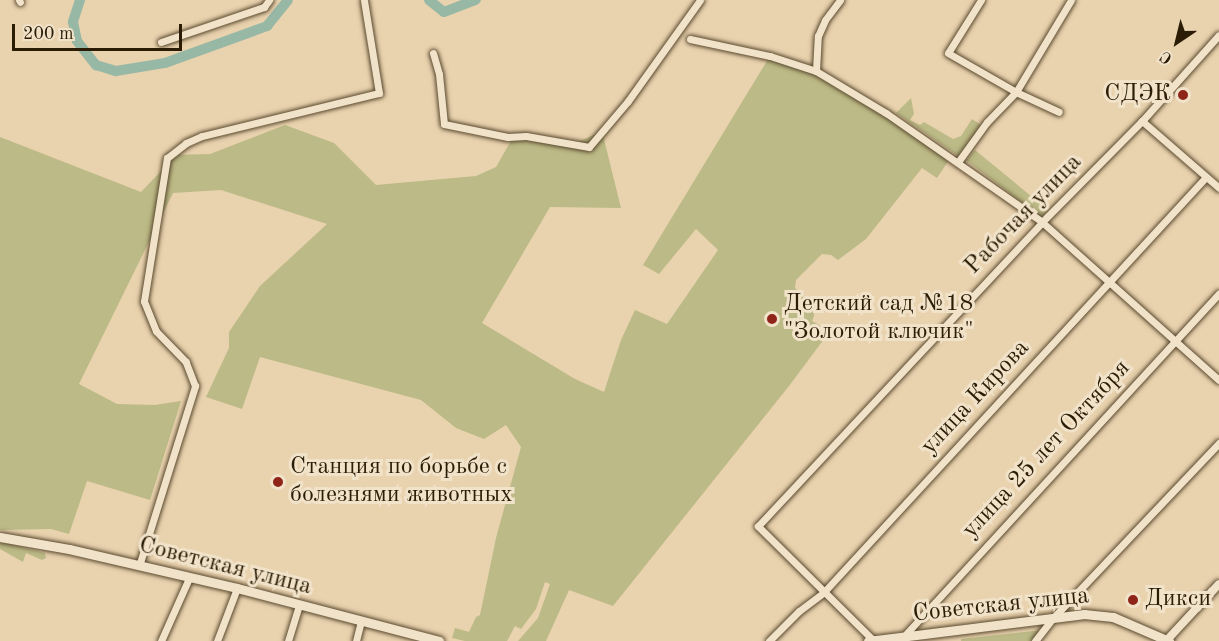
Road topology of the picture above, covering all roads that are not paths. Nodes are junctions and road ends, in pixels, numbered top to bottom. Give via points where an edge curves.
1 (269, 0) edge
2 (364, 0) edge
3 (700, 0) edge
4 (840, 0) edge
5 (981, 0) edge
6 (1071, 0) edge
7 (1219, 35) edge
8 (690, 39) dead end
9 (161, 42) dead end
10 (433, 53) dead end
11 (816, 71) junction
12 (1016, 92) junction
13 (1059, 112) dead end
14 (1142, 121) junction
15 (958, 162) junction
16 (1206, 177) junction
17 (1219, 188) edge
18 (1042, 222) junction
19 (1108, 284) junction
20 (1219, 293) edge
21 (1174, 342) junction
22 (1219, 380) edge
23 (1219, 443) edge
24 (0, 537) edge
25 (139, 566) junction
26 (189, 578) junction
27 (1219, 585) edge
28 (237, 588) junction
29 (823, 593) junction
30 (299, 605) junction
31 (1052, 619) junction
32 (361, 621) junction
33 (905, 634) junction
34 (870, 640) edge
35 (161, 641) edge
36 (217, 641) edge
37 (288, 641) edge
38 (356, 641) edge
39 (439, 641) edge
40 (769, 641) edge
41 (1035, 641) edge
42 (1168, 641) edge

1 - 9 street via 264,7
2 - 25 street via 379,93 202,136 186,142 167,158 144,301 156,331 186,362 195,386
3 - 10 street via 628,101 589,147 444,124
4 - 11 street via 818,36
5 - 12 street via 948,53
6 - 12 street
7 - 14 street, Рабочая улица
8 - 11 street via 770,56
11 - 15 street
12 - 13 street
12 - 15 street via 987,122
14 - 16 street
14 - 18 street, Рабочая улица
15 - 18 street
16 - 17 street
16 - 19 street, улица Кирова
18 - 19 street
18 - 29 street, Рабочая улица via 758,526
19 - 21 street
19 - 29 street, улица Кирова
20 - 21 street, улица 25 лет Октября
21 - 22 street
21 - 33 street, улица 25 лет Октября
23 - 31 street
24 - 25 main road, Советская улица
25 - 26 main road, Советская улица
26 - 28 main road, Советская улица
26 - 35 street
27 - 42 street
28 - 30 main road, Советская улица
28 - 36 street
29 - 34 street
29 - 40 street, улица Кирова via 799,610
30 - 32 main road, Советская улица
30 - 37 street
31 - 33 main road, Советская улица
31 - 41 street
31 - 42 main road, Советская улица via 1084,614 1113,617
32 - 38 street
32 - 39 main road, Советская улица
33 - 34 main road, Советская улица

